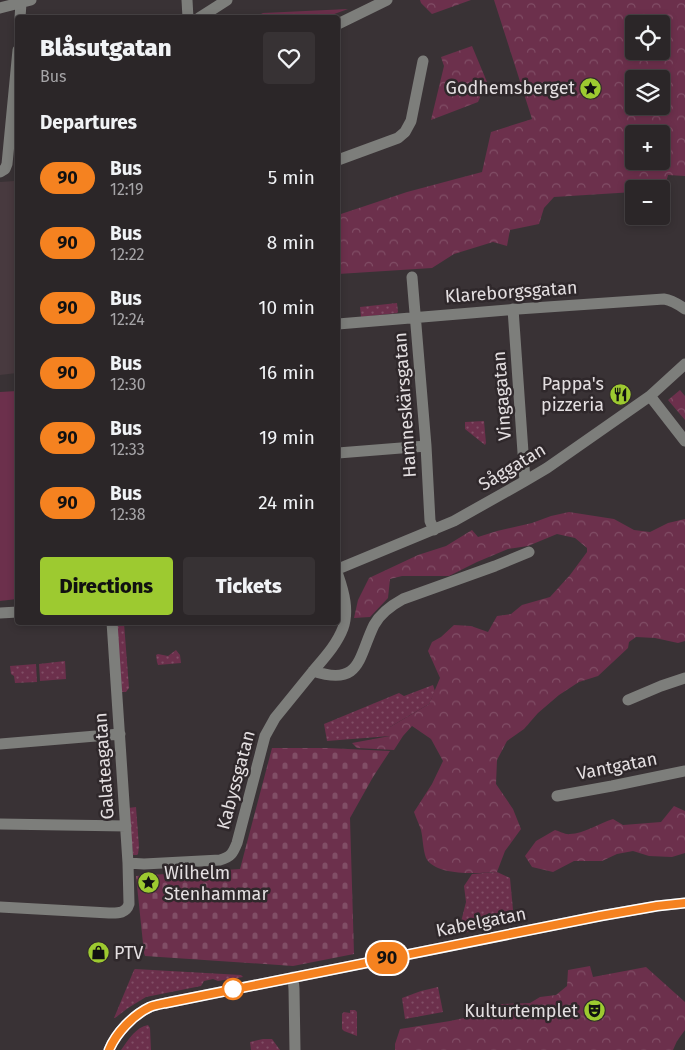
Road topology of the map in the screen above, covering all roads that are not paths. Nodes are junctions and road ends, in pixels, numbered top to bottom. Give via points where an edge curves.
1 (187, 0) edge
2 (227, 0) edge
3 (387, 0) edge
4 (24, 1) edge
5 (0, 8) edge
6 (21, 15) edge
7 (188, 15) edge
8 (204, 15) edge
9 (340, 23) edge
10 (423, 61) dead end
11 (15, 86) edge
12 (340, 159) edge
13 (0, 172) edge
14 (412, 277) dead end
15 (513, 309) junction
16 (685, 309) edge
17 (416, 317) junction
18 (340, 324) edge
19 (683, 370) edge
20 (650, 396) junction
21 (685, 441) edge
22 (426, 446) junction
23 (340, 452) edge
24 (525, 481) junction
25 (434, 530) junction
26 (529, 552) dead end
27 (340, 568) edge
28 (340, 581) edge
29 (15, 612) edge
30 (0, 614) edge
31 (112, 625) edge
32 (313, 671) junction
33 (685, 678) edge
34 (628, 700) dead end
35 (120, 734) junction
36 (0, 744) edge
37 (685, 771) edge
38 (556, 796) dead end
39 (0, 824) edge
40 (126, 826) junction
41 (128, 863) junction
42 (685, 903) edge
43 (0, 907) edge
44 (293, 976) junction
45 (109, 1050) edge
46 (294, 1050) edge

1 - 7 street
2 - 8 street
3 - 9 street
4 - 5 street
4 - 6 street
10 - 12 street via 413,114 405,132 398,138
11 - 13 street via 8,164
14 - 17 street, Hamneskärsgatan
15 - 16 street, Klareborgsgatan via 664,299
15 - 17 street, Klareborgsgatan
15 - 24 street, Vingagatan
17 - 18 street, Klareborgsgatan
17 - 22 street, Hamneskärsgatan
19 - 20 street, Såggatan
20 - 21 street
20 - 24 street, Såggatan
22 - 23 street
22 - 25 street, Hamneskärsgatan via 430,521
24 - 25 street, Såggatan
25 - 27 street, Såggatan
26 - 32 street via 403,599 391,606 375,624 361,658 344,676
28 - 32 street, Kabyssgatan via 345,603 343,628 335,645
29 - 30 street
31 - 35 street, Galateagatan
32 - 41 street, Kabyssgatan via 275,718 265,736 232,855 220,860
33 - 34 street
35 - 36 street
35 - 40 street, Galateagatan
37 - 38 street, Vantgatan
39 - 40 street
40 - 41 street, Galateagatan
41 - 43 street, Galateagatan via 129,904 124,912
42 - 44 street, Kabelgatan via 600,916
44 - 45 street, Kabelgatan via 150,1008 123,1029
44 - 46 street

